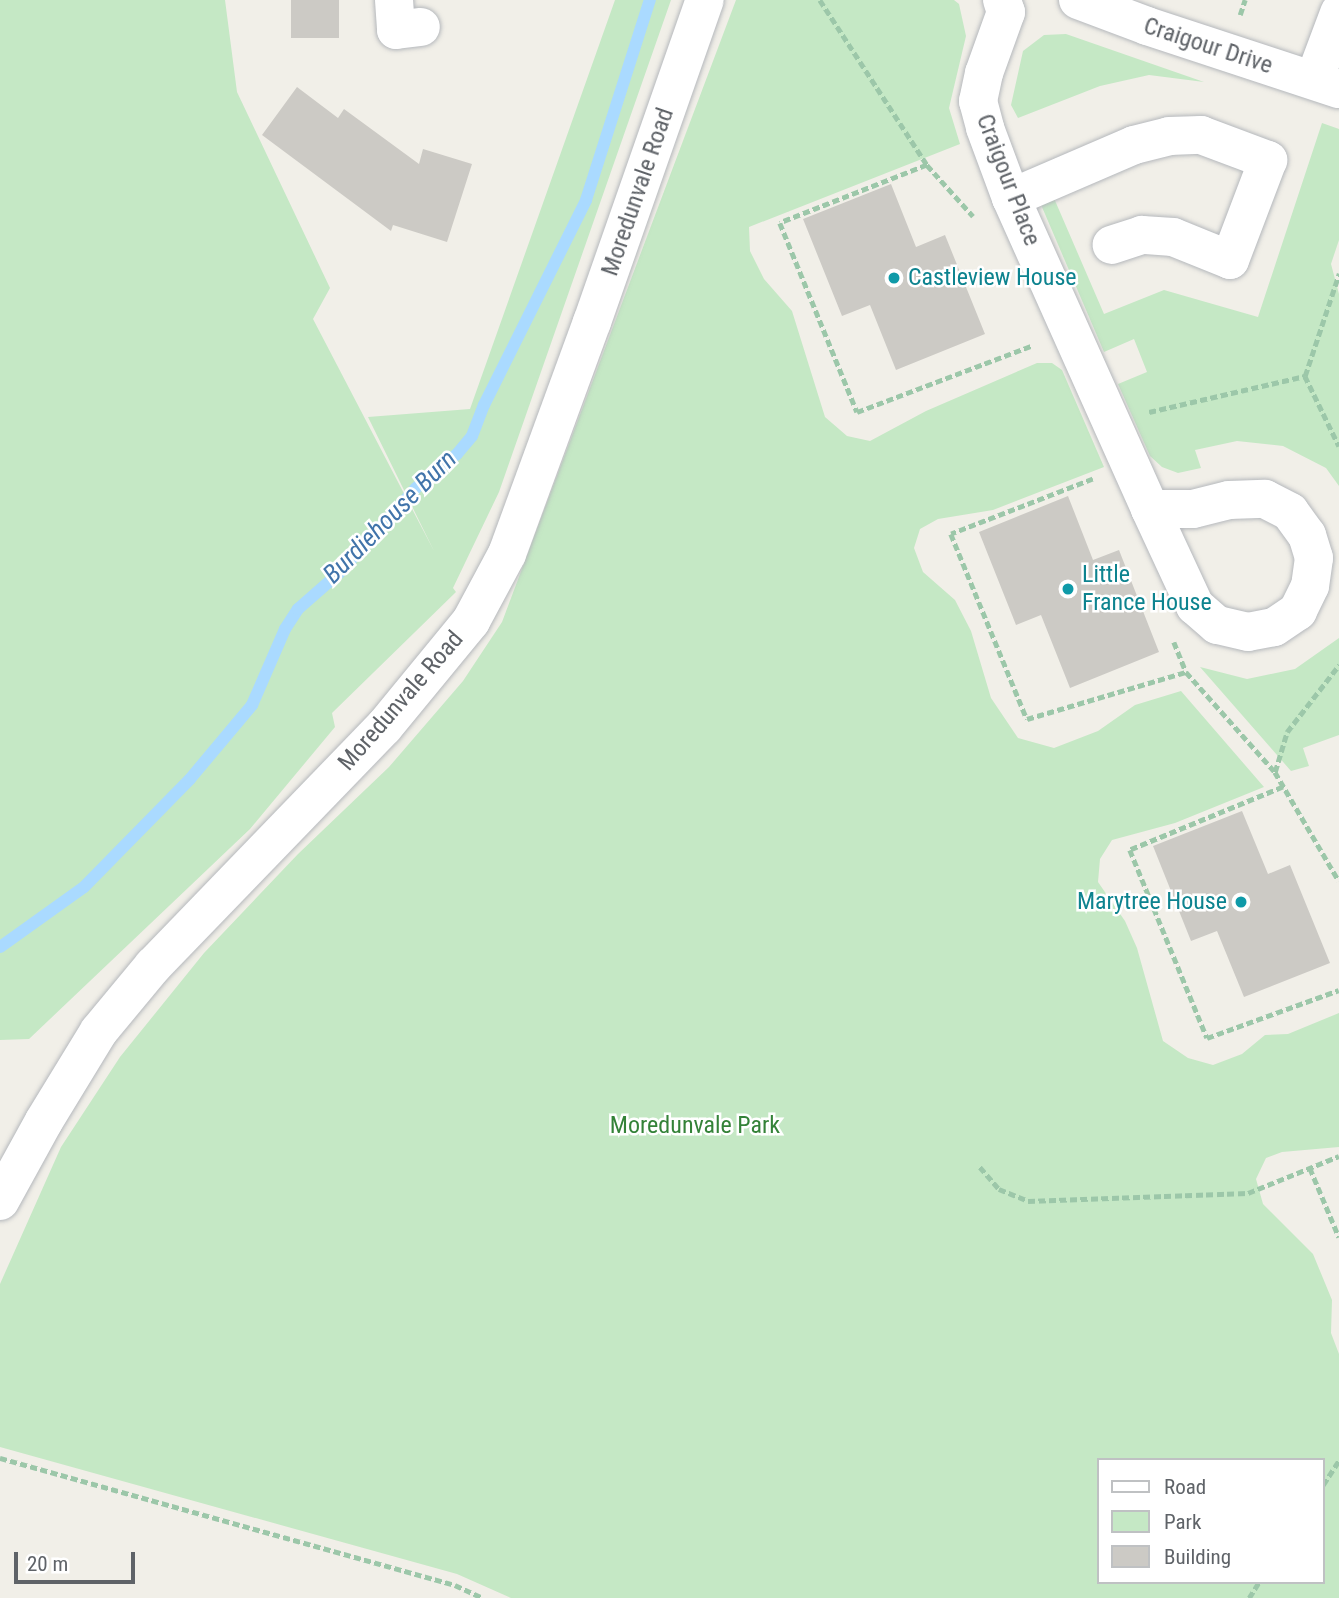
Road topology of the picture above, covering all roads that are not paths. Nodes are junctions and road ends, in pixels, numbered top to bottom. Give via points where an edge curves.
1 (394, 0) edge
2 (705, 0) edge
3 (1002, 0) edge
4 (1078, 0) edge
5 (1339, 13) edge
6 (421, 27) dead end
7 (1327, 85) edge
8 (1011, 198) junction
9 (1112, 245) dead end
10 (1150, 509) dead end
11 (0, 1201) edge

1 - 6 street via 396,30
2 - 11 street, Moredunvale Road via 507,554 471,621 384,727 250,862 99,1031
3 - 8 street, Craigour Place via 1006,12 978,101
4 - 7 street, Craigour Drive
5 - 7 street
8 - 9 street via 1134,145 1169,135 1201,135 1268,160 1230,260 1173,237 1142,235
8 - 10 street, Craigour Place

